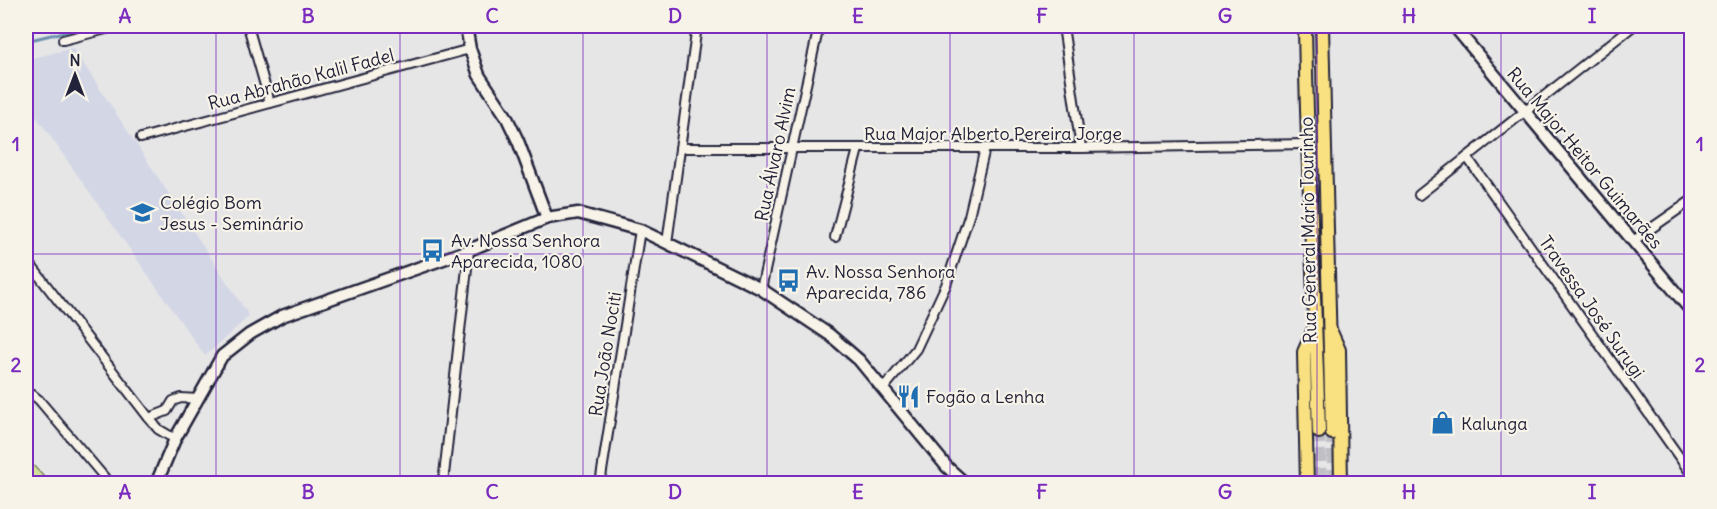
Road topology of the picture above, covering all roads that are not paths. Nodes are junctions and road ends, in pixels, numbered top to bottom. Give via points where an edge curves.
1 (118, 26) edge
2 (248, 26) edge
3 (466, 26) edge
4 (697, 26) edge
5 (819, 26) edge
6 (1063, 26) edge
7 (1305, 26) edge
8 (1322, 26) edge
9 (1454, 26) edge
10 (1633, 26) edge
11 (63, 40) dead end
12 (470, 49) junction
13 (270, 103) junction
14 (1525, 111) junction
15 (141, 138) dead end
16 (1307, 144) junction
17 (680, 148) junction
18 (985, 148) junction
19 (1081, 148) junction
20 (792, 149) junction
21 (858, 149) junction
22 (1467, 157) junction
23 (1419, 195) dead end
24 (1692, 200) edge
25 (547, 218) junction
26 (640, 230) junction
27 (835, 237) dead end
28 (1633, 241) junction
29 (667, 243) junction
30 (470, 250) junction
31 (26, 259) edge
32 (761, 289) junction
33 (1692, 312) edge
34 (1322, 325) junction
35 (883, 389) junction
36 (26, 394) edge
37 (197, 399) junction
38 (148, 418) junction
39 (1325, 433) tunnel mouth
40 (175, 440) junction
41 (947, 467) junction
42 (1692, 475) edge
43 (110, 483) edge
44 (156, 483) edge
45 (444, 483) edge
46 (600, 483) edge
47 (948, 483) edge
48 (966, 483) edge
49 (1307, 483) edge
50 (1341, 483) edge

1 - 11 street
2 - 13 street
3 - 12 main road
4 - 17 street
5 - 20 street, Rua Álvaro Alvim
6 - 19 street
7 - 16 main road, Rua General Mário Tourinho
8 - 34 main road, Rua General Mário Tourinho
9 - 14 main road, Rua Major Heitor Guimarães
10 - 14 street
12 - 13 street, Rua Abrahão Kalil Fadel
12 - 25 main road via 479,75 518,141
13 - 15 street, Rua Abrahão Kalil Fadel
14 - 22 street
14 - 28 main road, Rua Major Heitor Guimarães
16 - 19 street, Rua Major Alberto Pereira Jorge
16 - 34 main road, Rua General Mário Tourinho
17 - 20 street, Rua Major Alberto Pereira Jorge
17 - 29 street
18 - 19 street, Rua Major Alberto Pereira Jorge
18 - 21 street, Rua Major Alberto Pereira Jorge
18 - 35 street via 969,216 946,285 916,349
20 - 21 street, Rua Major Alberto Pereira Jorge
20 - 32 street, Rua Álvaro Alvim
21 - 27 street
22 - 23 street
22 - 42 street, Travessa José Surugi
24 - 28 street
25 - 26 main road via 578,213
25 - 30 main road
26 - 29 main road
26 - 46 street, Rua João Nociti
28 - 33 main road, Rua Major Heitor Guimarães
29 - 32 main road
30 - 37 main road via 282,316 250,333 222,356
30 - 45 street
31 - 38 street
32 - 35 main road via 830,335 859,360
34 - 39 main road, Rua General Mário Tourinho
34 - 49 main road via 1304,352
34 - 50 main road via 1339,350
35 - 41 main road
36 - 43 street via 39,400
37 - 38 street via 173,401 167,411
37 - 40 main road
38 - 40 street
40 - 44 main road
41 - 47 main road
41 - 48 main road

